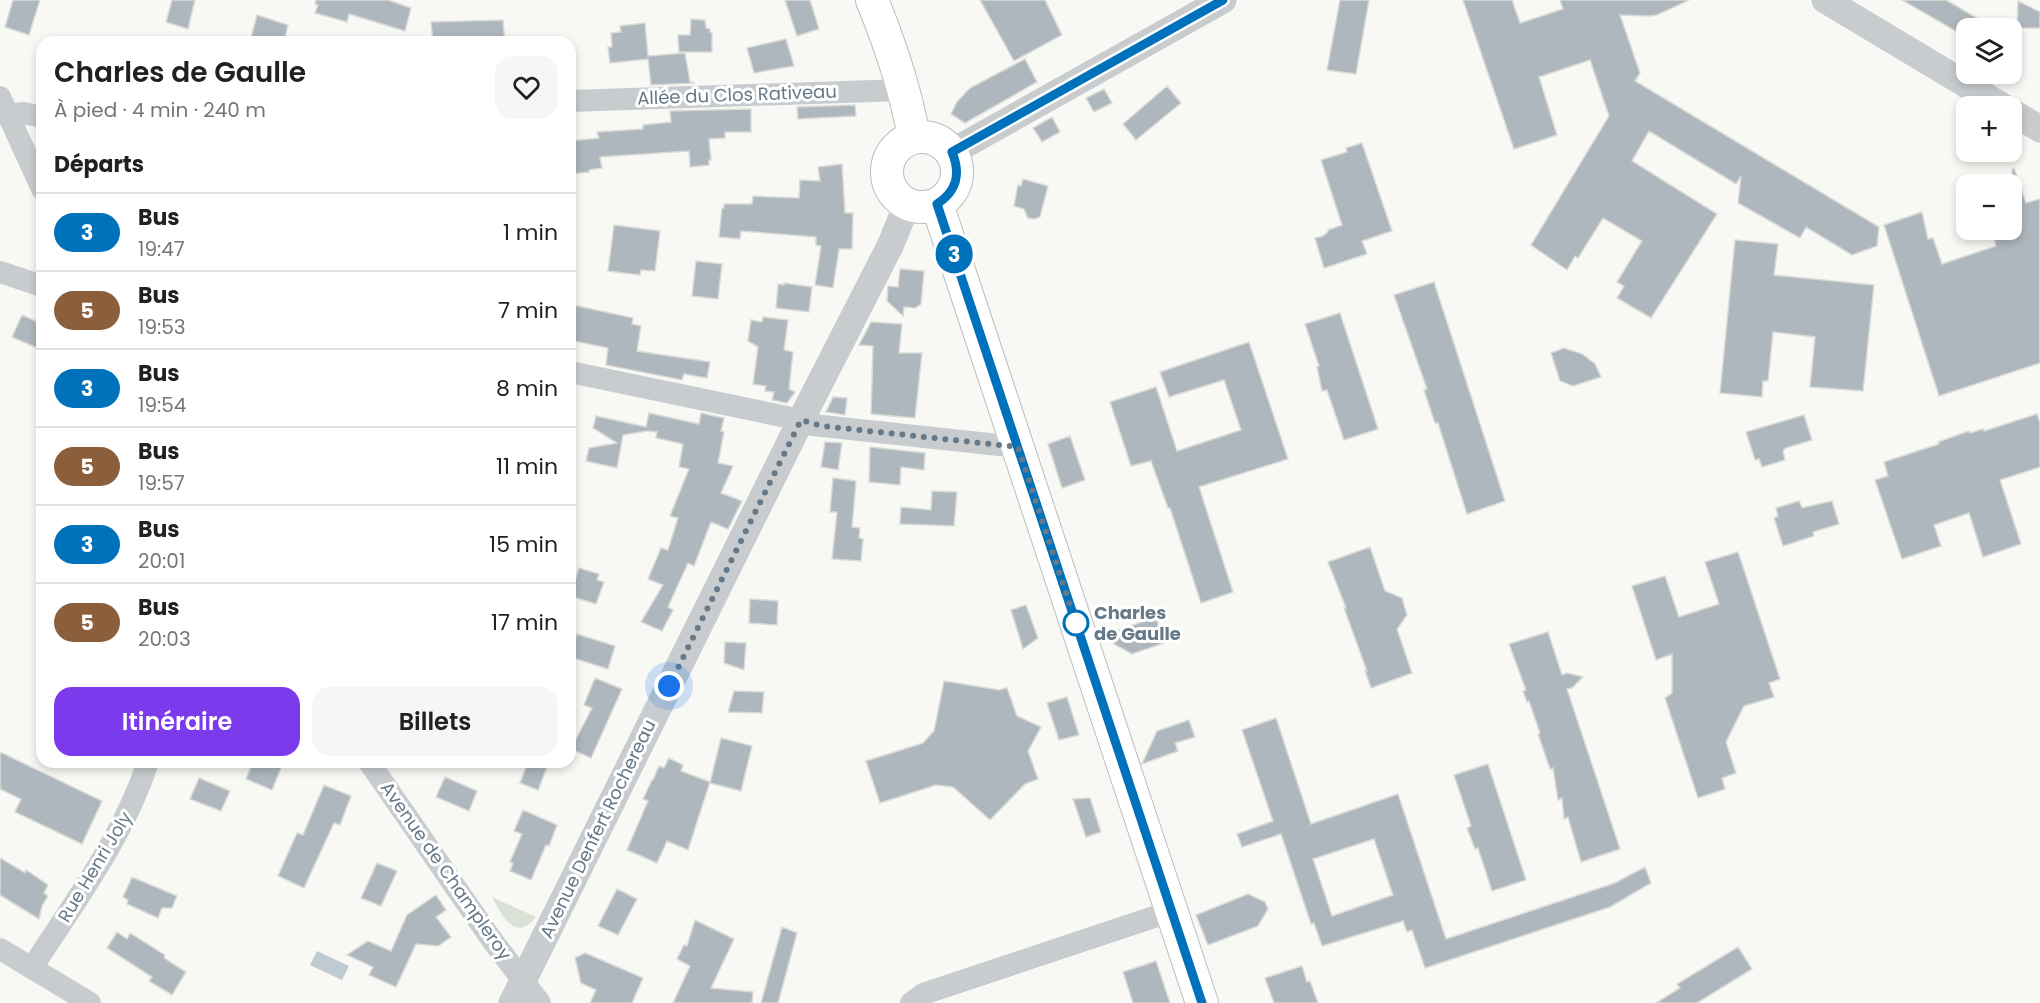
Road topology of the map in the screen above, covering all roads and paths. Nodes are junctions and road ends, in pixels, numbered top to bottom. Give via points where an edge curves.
1 (872, 0) edge
2 (1223, 0) edge
3 (1825, 0) edge
4 (903, 90) junction
5 (1985, 96) edge
6 (576, 100) edge
7 (4, 106) edge
8 (36, 116) edge
9 (2022, 118) edge
10 (2040, 129) edge
11 (914, 138) junction
12 (952, 152) junction
13 (36, 176) edge
14 (922, 204) junction
15 (0, 272) edge
16 (36, 284) edge
17 (576, 373) edge
18 (801, 420) junction
19 (1018, 447) junction
20 (146, 768) edge
21 (373, 768) edge
22 (1172, 911) junction
23 (0, 949) edge
24 (32, 968) junction
25 (518, 992) edge
26 (90, 1003) edge
27 (540, 1003) edge
28 (911, 1003) edge
29 (1202, 1003) edge

1 - 4 main road
2 - 12 street
3 - 5 street
4 - 6 street, Allée du Clos Rativeau
4 - 11 main road
7 - 8 street
7 - 13 street
9 - 10 street
11 - 12 main road via 931,138
11 - 14 main road via 896,148 887,168 888,179 898,198
12 - 14 main road via 957,169 954,187 947,197
14 - 18 street, Avenue Denfert Rochereau via 891,244
14 - 19 main road
15 - 16 street
17 - 18 street
18 - 19 street via 822,426
18 - 25 street, Avenue Denfert Rochereau
19 - 22 main road
20 - 24 street, Rue Henri Joly via 106,855
21 - 25 street, Avenue de Champleroy via 492,940
22 - 28 street via 923,994
22 - 29 main road
23 - 24 street
24 - 26 street
25 - 27 street, Avenue de Champleroy

